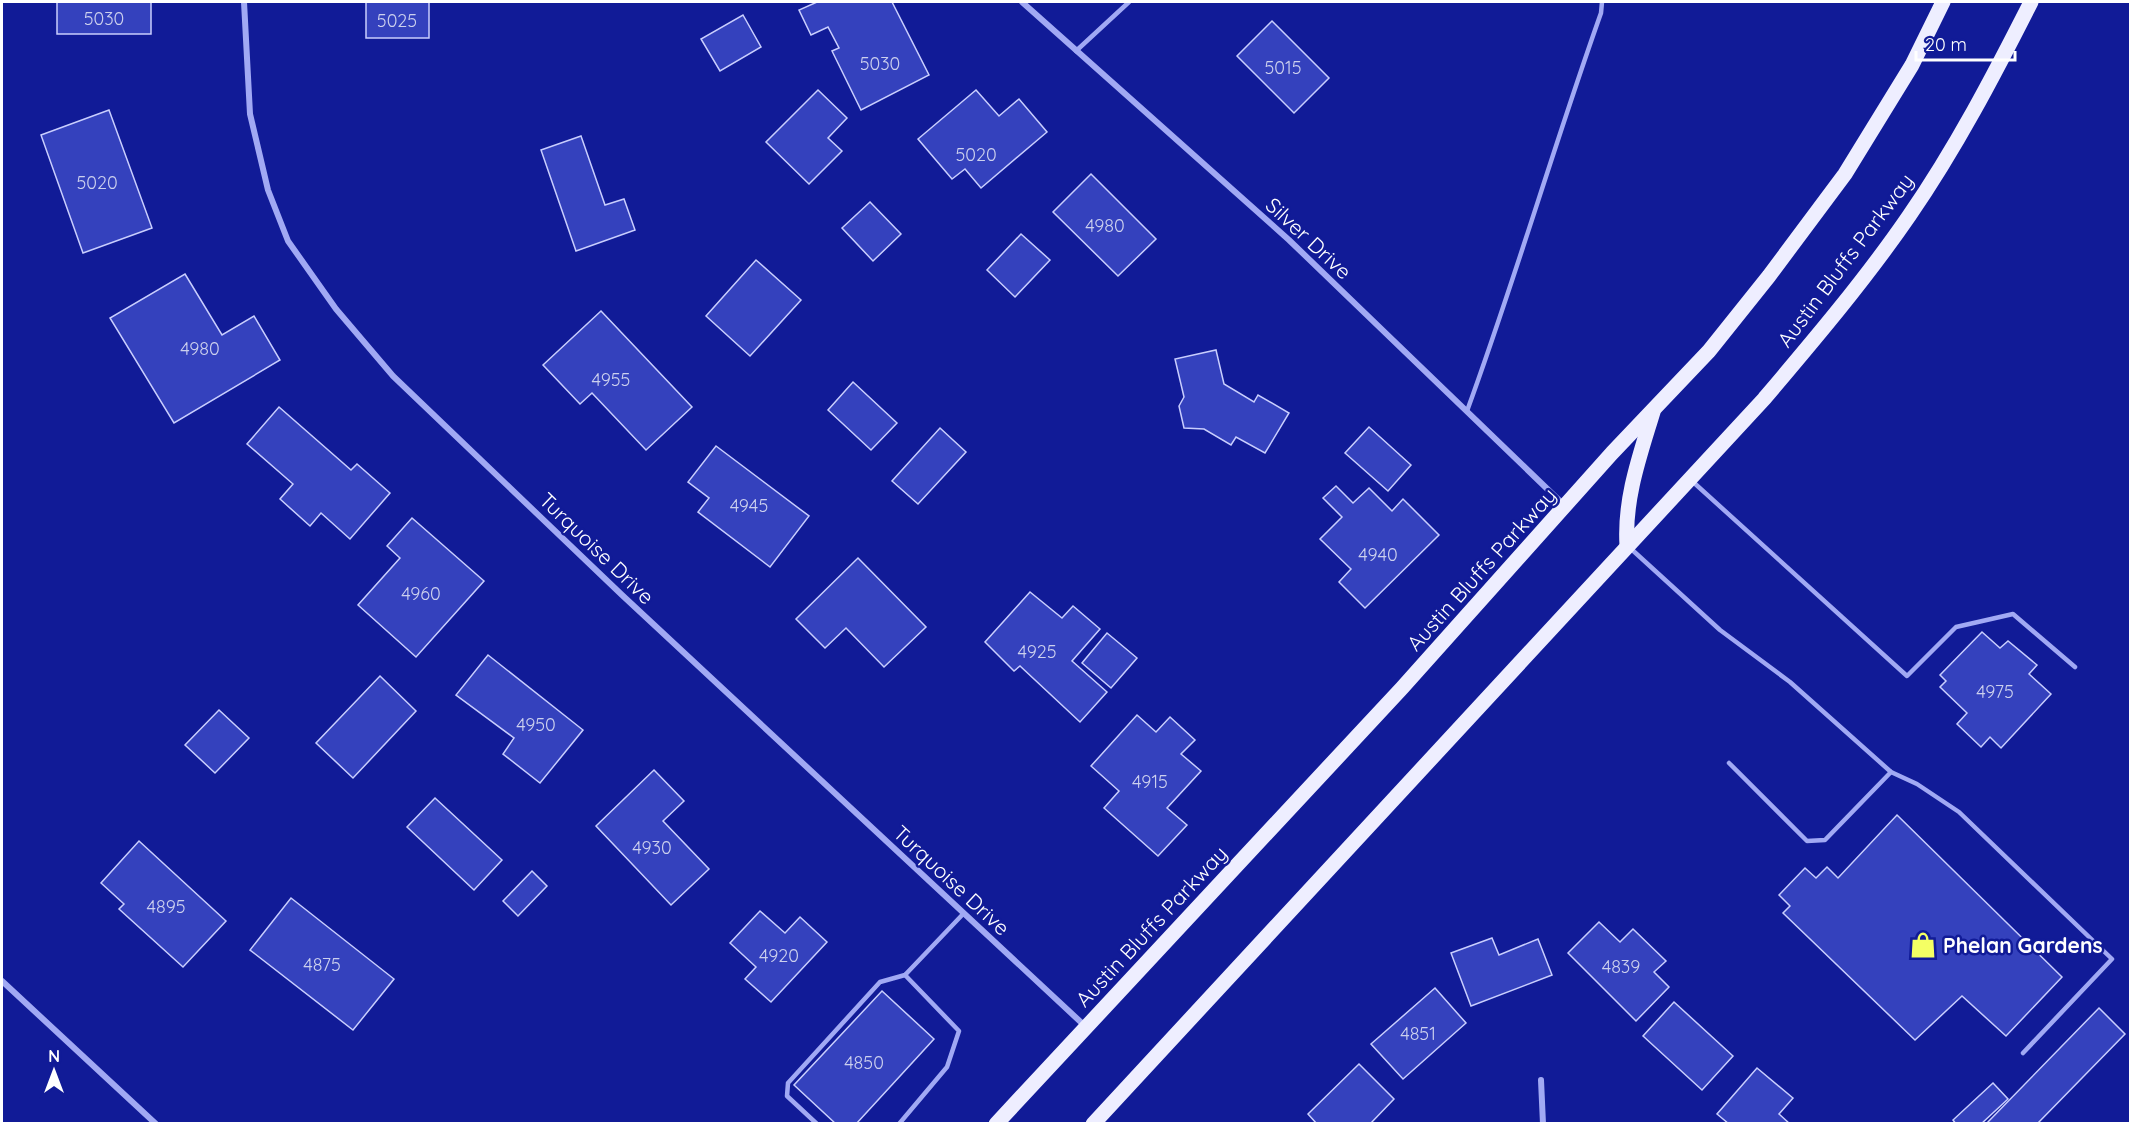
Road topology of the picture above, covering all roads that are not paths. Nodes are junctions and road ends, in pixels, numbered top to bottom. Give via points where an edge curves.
1 (244, 2) edge
2 (1022, 2) edge
3 (1129, 2) edge
4 (1602, 2) edge
5 (1943, 2) edge
6 (2031, 2) edge
7 (1076, 51) junction
8 (1654, 409) junction
9 (1467, 411) junction
10 (1690, 479) junction
11 (1565, 506) junction
12 (1627, 545) junction
13 (2075, 668) dead end
14 (1729, 763) dead end
15 (1891, 772) junction
16 (964, 913) junction
17 (904, 975) junction
18 (2, 981) edge
19 (1086, 1026) junction
20 (2023, 1053) dead end
21 (1541, 1080) dead end
22 (156, 1124) edge
23 (817, 1124) edge
24 (899, 1124) edge
25 (996, 1124) edge
26 (1093, 1124) edge
27 (1543, 1124) edge

1 - 16 street, Turquoise Drive via 250,114 268,190 288,242 336,309 402,384
2 - 7 street, Silver Drive
3 - 7 lane
4 - 9 lane via 1501,318
5 - 8 main road, Austin Bluffs Parkway via 1912,64 1845,174 1709,351
6 - 10 main road, Austin Bluffs Parkway via 1979,102 1909,216 1832,319
7 - 9 street, Silver Drive via 1288,240
8 - 11 main road, Austin Bluffs Parkway
8 - 12 main road via 1630,496
9 - 11 street, Silver Drive
10 - 12 main road, Austin Bluffs Parkway
10 - 13 lane via 1907,676 1956,627 2013,614
11 - 19 main road, Austin Bluffs Parkway via 1402,688
12 - 15 lane via 1720,630 1790,682
12 - 26 main road, Austin Bluffs Parkway
14 - 15 lane via 1808,841 1825,840
15 - 20 lane via 1959,812 2112,958
16 - 17 lane
16 - 19 street, Turquoise Drive
17 - 23 lane via 880,982 788,1083 787,1096
17 - 24 lane via 959,1031 947,1067
18 - 22 street
19 - 25 main road, Austin Bluffs Parkway
21 - 27 street

